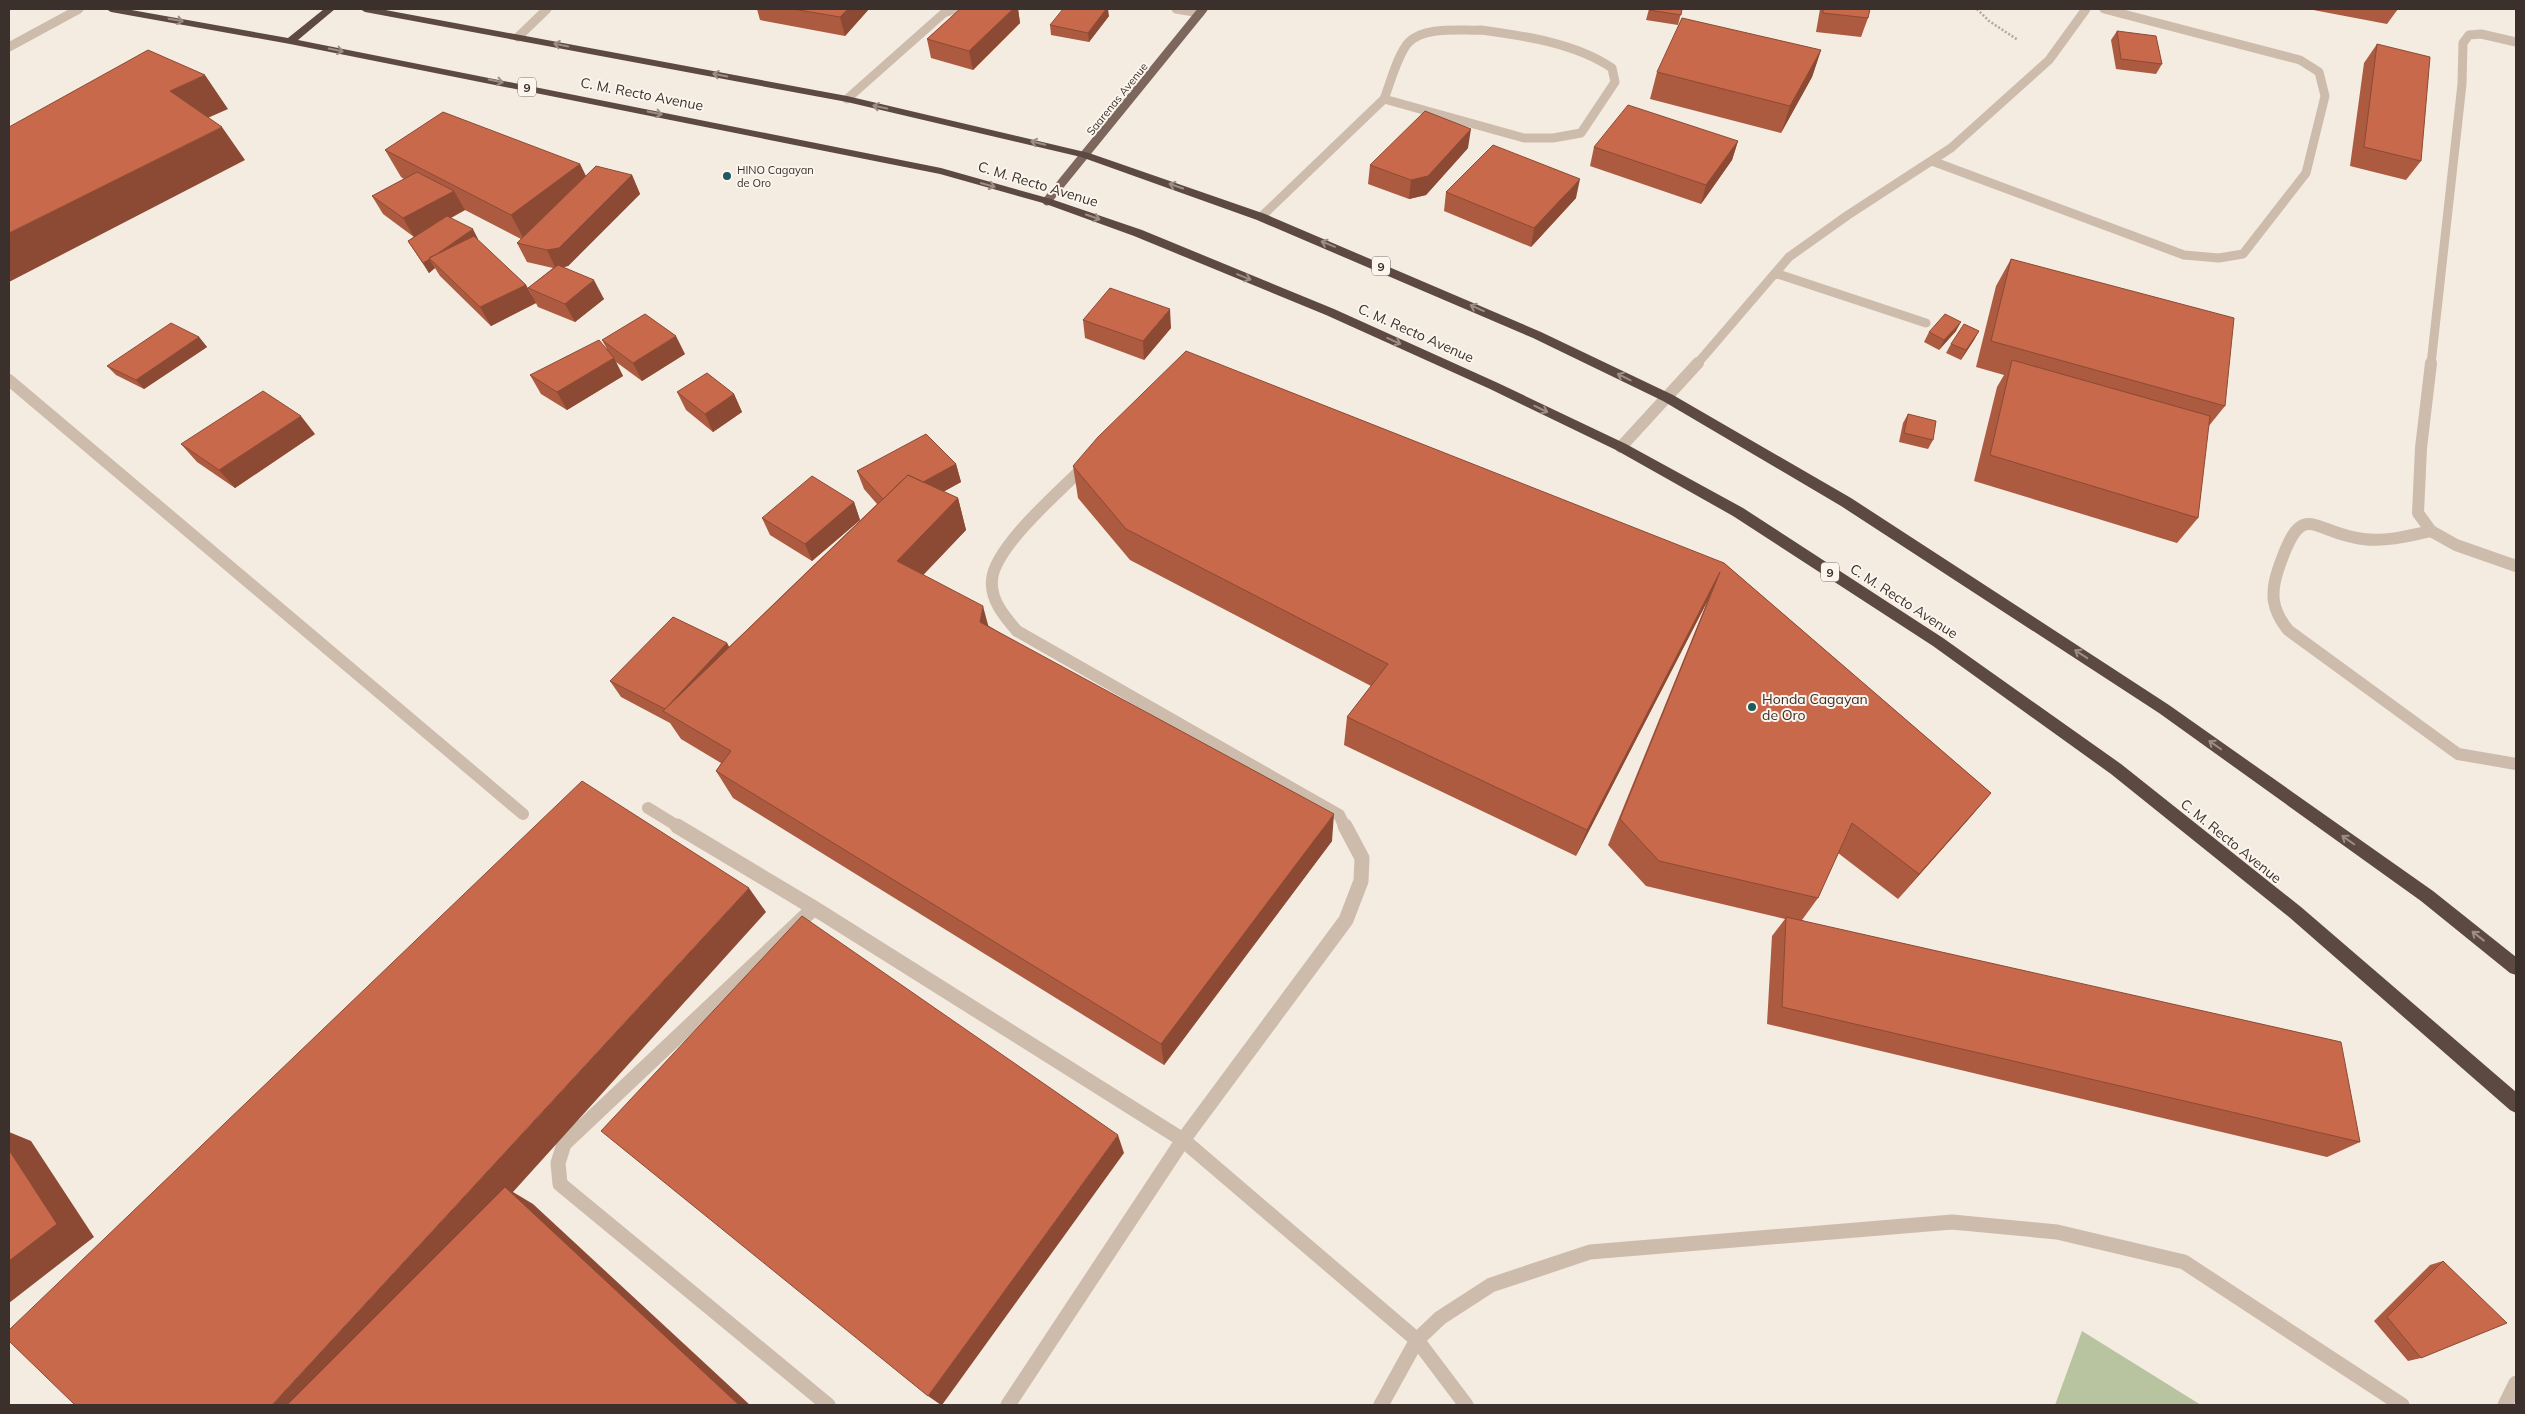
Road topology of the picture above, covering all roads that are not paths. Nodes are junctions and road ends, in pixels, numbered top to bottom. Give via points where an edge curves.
1 (79, 9) edge
2 (111, 9) edge
3 (330, 9) edge
4 (365, 9) edge
5 (547, 9) edge
6 (955, 9) edge
7 (1176, 9) edge
8 (2086, 9) edge
9 (2104, 9) edge
10 (1202, 11) edge
11 (518, 37) junction
12 (290, 41) junction
13 (2516, 42) edge
14 (9, 47) edge
15 (847, 99) junction
16 (1384, 99) junction
17 (1086, 155) junction
18 (1932, 161) junction
19 (1047, 202) junction
20 (1261, 217) junction
21 (1775, 274) junction
22 (1926, 323) dead end
23 (9, 380) edge
24 (1668, 398) junction
25 (1621, 447) junction
26 (1098, 452) edge
27 (2431, 531) junction
28 (2516, 566) edge
29 (2516, 764) edge
30 (648, 808) dead end
31 (523, 814) dead end
32 (814, 908) junction
33 (2513, 960) edge
34 (2516, 1104) edge
35 (1183, 1140) junction
36 (1418, 1340) junction
37 (2516, 1383) edge
38 (828, 1405) edge
39 (1008, 1405) edge
40 (1381, 1405) edge
41 (1466, 1405) edge
42 (2402, 1405) edge
43 (2505, 1405) edge

1 - 14 street
2 -> 12 highway, C. M. Recto Avenue / 9
3 - 12 highway
4 - 11 highway, 9
5 - 11 street
6 - 15 street via 944,13
7 - 10 street
8 - 18 street via 2050,60
9 - 18 street via 2300,60 2319,72 2325,96 2306,173 2243,254 2219,258 2184,255
10 - 17 main road, Saarenas Avenue
15 -> 11 highway, 9
12 -> 19 highway, C. M. Recto Avenue / 9 via 894,161 941,171
13 - 27 street via 2481,34 2468,35 2463,43 2462,84 2445,250 2421,448 2418,513
17 -> 15 highway, 9
16 - 16 street via 1409,42 1434,32 1481,30 1518,35 1572,49 1596,57 1612,68 1615,82 1581,133 1551,139 1524,138
16 - 20 street
17 - 19 main road, Saarenas Avenue
20 -> 17 highway, 9
18 - 21 street via 1810,241 1789,257
19 -> 25 highway, C. M. Recto Avenue / 9 via 1138,233 1330,312
24 -> 20 highway, 9 via 1537,335
21 - 22 street
21 - 24 street
23 - 31 street
24 - 25 street
33 -> 24 highway, 9 via 2164,709 1846,502
25 - 34 highway, C. M. Recto Avenue / 9 via 1738,512 1938,642 2116,770 2295,912
26 - 35 street via 1004,552 992,574 1001,614 1017,631 1339,815 1362,858 1361,881 1346,920
27 - 28 street via 2456,546
27 - 29 street via 2374,541 2310,524 2300,526 2291,535 2271,591 2273,605 2288,630 2458,754
30 - 32 street
32 - 35 street
32 - 38 street via 564,1144 558,1163 560,1184
35 - 36 street
35 - 39 street
36 - 40 street
36 - 41 street
36 - 42 street via 1440,1318 1491,1285 1590,1252 1952,1222 2057,1232 2184,1262
37 - 43 street

